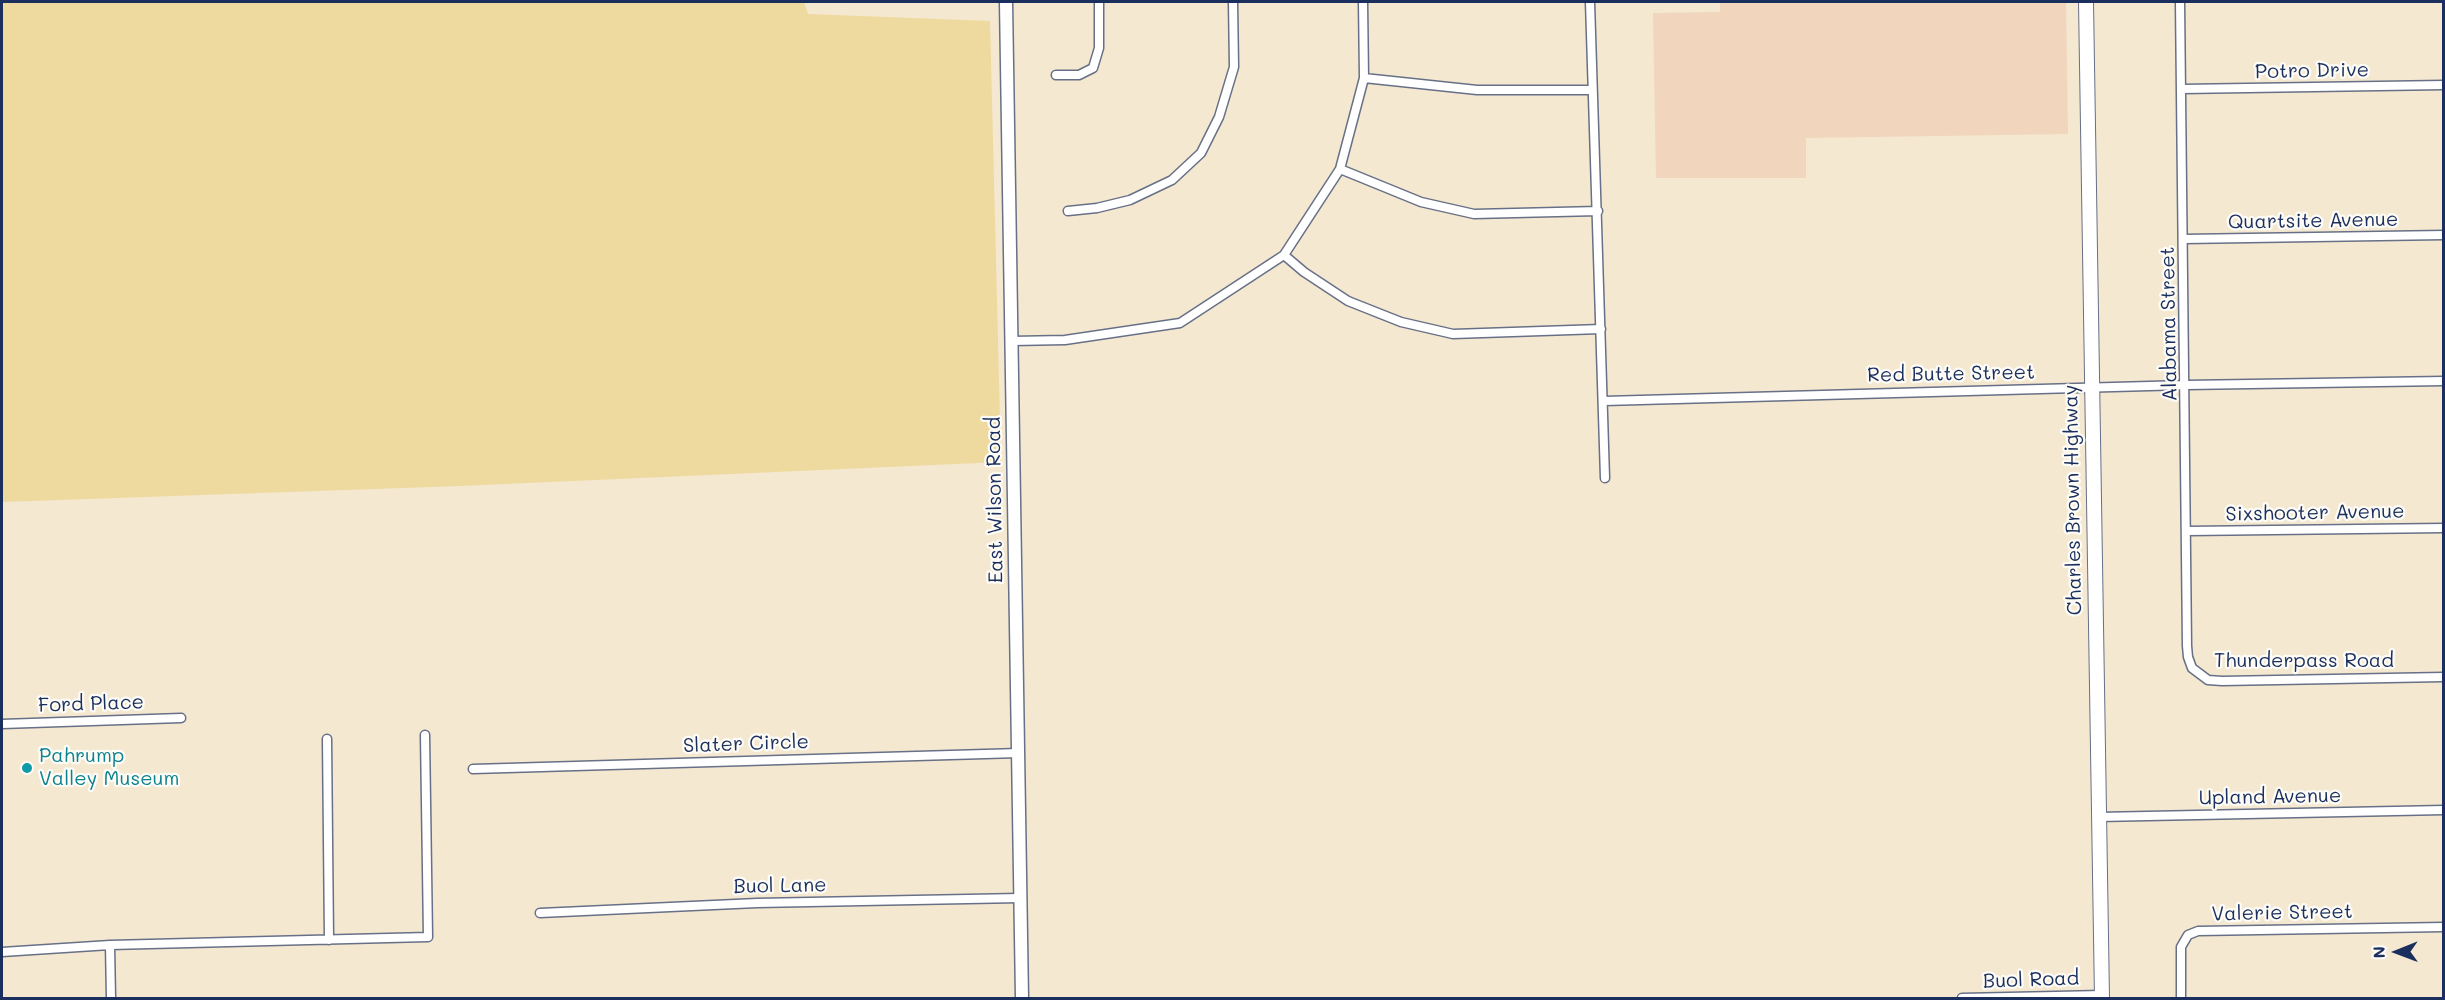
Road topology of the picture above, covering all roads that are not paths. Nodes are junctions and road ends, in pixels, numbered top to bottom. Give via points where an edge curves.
1 (1006, 2) edge
2 (1099, 2) edge
3 (1233, 2) edge
4 (1363, 2) edge
5 (1590, 2) edge
6 (2086, 2) edge
7 (2180, 2) edge
8 (1056, 75) dead end
9 (1364, 78) junction
10 (2444, 85) edge
11 (1592, 90) junction
12 (2182, 90) junction
13 (1340, 169) junction
14 (1068, 211) dead end
15 (1598, 211) junction
16 (2444, 235) edge
17 (2184, 239) junction
18 (1284, 255) junction
19 (1601, 329) junction
20 (1012, 341) junction
21 (2444, 381) edge
22 (2186, 385) junction
23 (2091, 388) junction
24 (1604, 401) junction
25 (1605, 477) dead end
26 (2444, 528) edge
27 (2188, 531) junction
28 (2187, 645) joint
29 (2444, 677) edge
30 (181, 718) dead end
31 (2, 724) edge
32 (424, 735) dead end
33 (327, 739) dead end
34 (1019, 753) junction
35 (473, 769) dead end
36 (2444, 810) edge
37 (2098, 817) junction
38 (1020, 898) junction
39 (540, 914) dead end
40 (2444, 927) edge
41 (329, 940) junction
42 (110, 945) junction
43 (2, 952) edge
44 (2102, 997) edge
45 (111, 999) edge
46 (1022, 999) edge
47 (1962, 999) edge
48 (2181, 999) edge

1 - 20 street, East Wilson Road
2 - 8 street via 1099,48 1093,68 1079,75
3 - 14 street via 1234,67 1219,117 1201,153 1172,180 1130,200
4 - 9 street
5 - 11 street
6 - 23 main road, Charles Brown Highway
7 - 12 street, Alabama Street
9 - 11 street via 1477,90
9 - 13 street
10 - 12 street, Potro Drive
11 - 15 street
12 - 17 street, Alabama Street
13 - 15 street via 1421,202 1474,214
13 - 18 street
15 - 19 street
16 - 17 street, Quartsite Avenue
17 - 22 street, Alabama Street
18 - 19 street via 1348,301 1401,322 1453,334
18 - 20 street via 1180,323 1065,340
19 - 24 street
20 - 34 street, East Wilson Road
21 - 22 street, Red Butte Street
22 - 23 street, Red Butte Street
22 - 27 street, Alabama Street
23 - 24 street, Red Butte Street
23 - 37 main road, Charles Brown Highway
24 - 25 street
26 - 27 street, Sixshooter Avenue
27 - 28 street, Alabama Street
28 - 29 street, Thunderpass Road via 2192,668 2215,681
30 - 31 street, Ford Place
32 - 41 street via 429,938
33 - 41 street
34 - 35 street, Slater Circle
34 - 38 street, East Wilson Road
36 - 37 street, Upland Avenue
37 - 44 main road, Charles Brown Highway
38 - 39 street, Buol Lane via 757,903
38 - 46 street, East Wilson Road
40 - 48 street, Valerie Street via 2198,931 2188,935 2181,947
41 - 42 street
42 - 43 street
42 - 45 street
44 - 47 street, Buol Road

